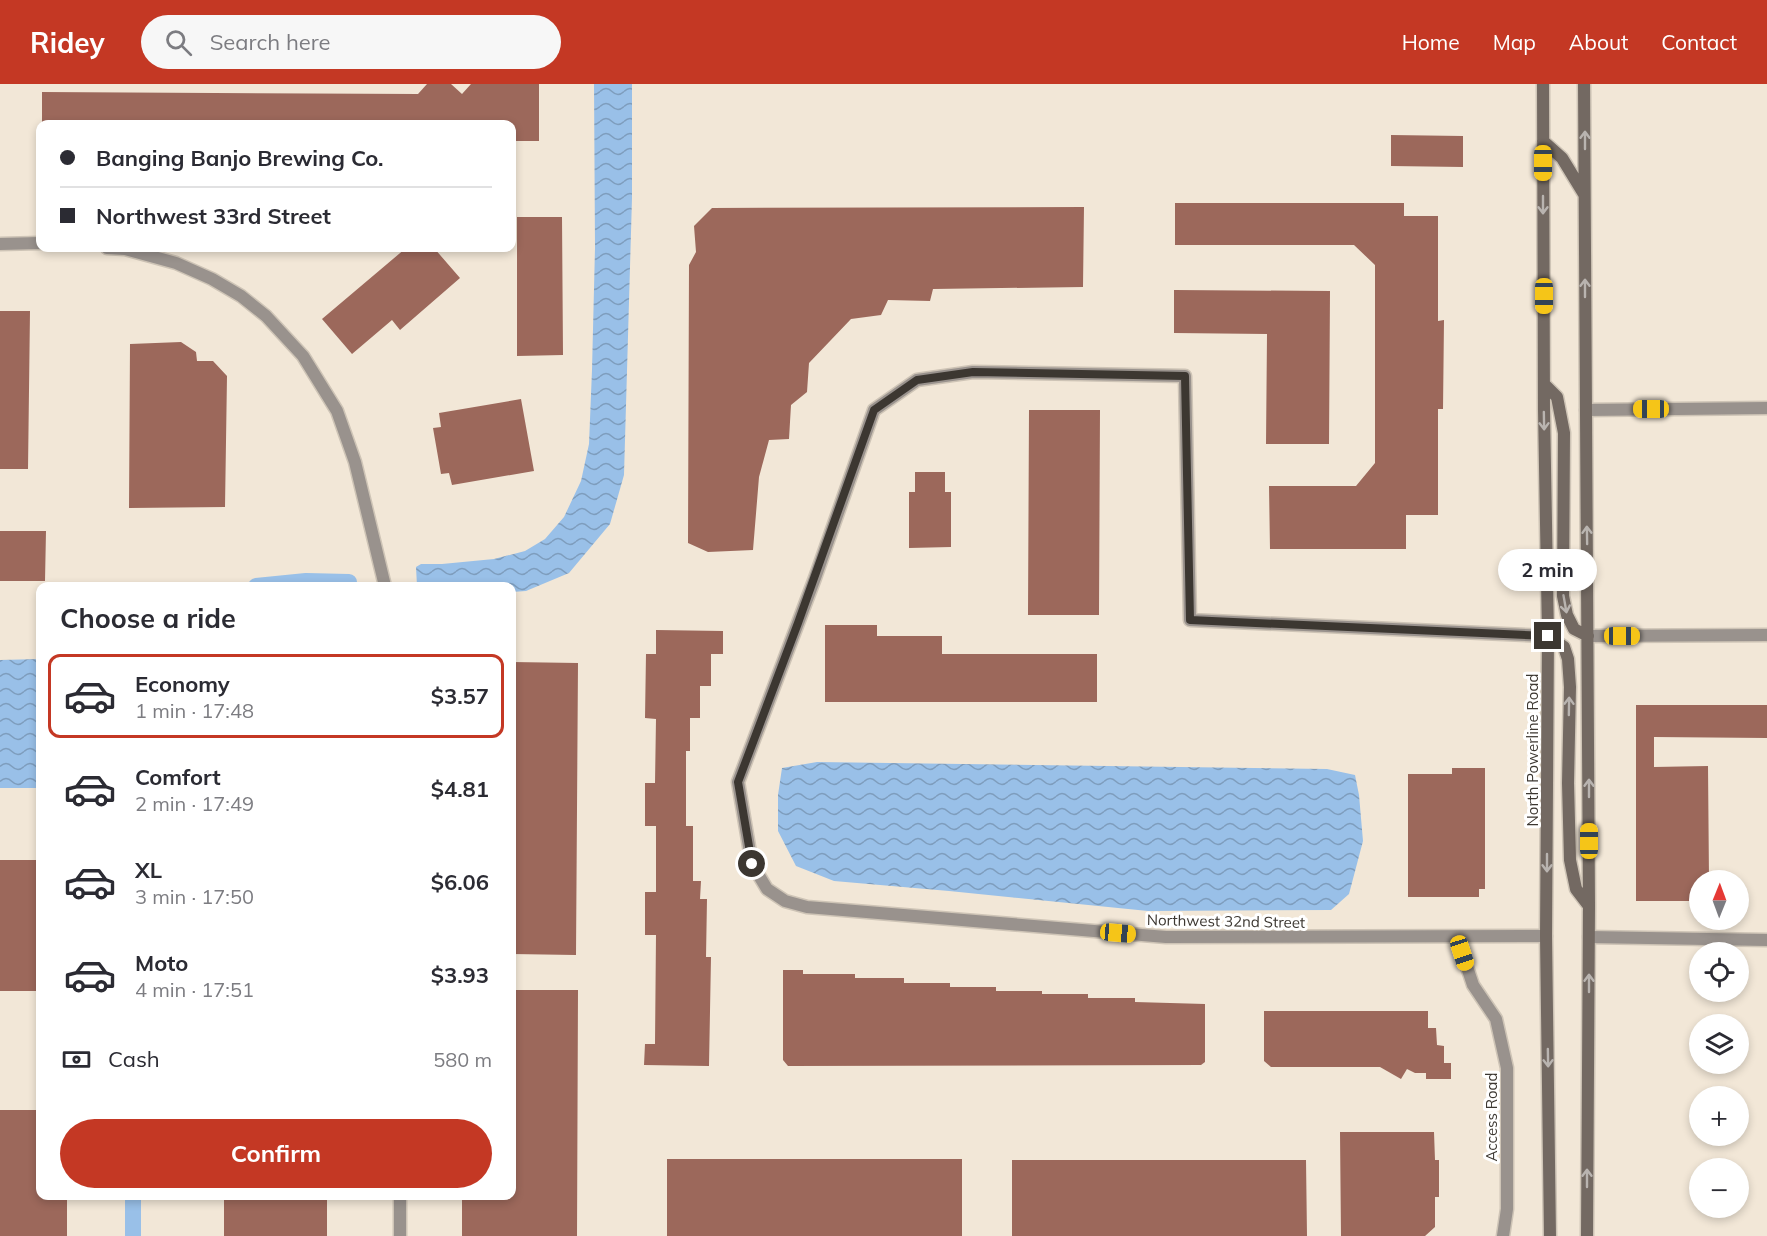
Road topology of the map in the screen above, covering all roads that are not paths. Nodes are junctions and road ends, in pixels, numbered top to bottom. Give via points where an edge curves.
1 (1543, 84) edge
2 (1584, 84) edge
3 (1543, 141) junction
4 (1585, 195) junction
5 (36, 243) edge
6 (0, 244) edge
7 (136, 252) edge
8 (1544, 384) junction
9 (1767, 408) edge
10 (1586, 410) junction
11 (384, 582) edge
12 (1767, 635) edge
13 (1548, 636) junction
14 (1588, 636) junction
15 (1589, 906) junction
16 (1546, 936) junction
17 (1457, 937) junction
18 (1589, 937) junction
19 (1767, 940) edge
20 (400, 1200) edge
21 (400, 1236) edge
22 (1503, 1236) edge
23 (1550, 1236) edge
24 (1587, 1236) edge

1 - 3 main road, North Powerline Road
4 -> 2 main road
3 - 4 main road via 1562,158
3 -> 8 main road, North Powerline Road
10 -> 4 main road
5 - 6 street
7 - 11 street via 176,263 241,296 266,316 303,356 337,411 355,462
8 -> 13 main road, North Powerline Road
8 -> 14 main road via 1557,397 1564,433 1563,596 1574,629
9 - 10 street
14 -> 10 main road
12 - 14 street
15 -> 13 main road via 1576,889 1570,860 1568,659 1564,647
13 -> 16 main road, North Powerline Road
13 - 17 street, Northwest 32nd Street via 1190,620 1185,376 973,372 917,380 874,410 738,782 752,864 767,889 785,901 807,907 1166,937
15 -> 14 main road
15 - 18 main road
16 - 17 street, Northwest 32nd Street
16 -> 23 main road, North Powerline Road
17 - 22 street, Access Road via 1473,986 1496,1019 1507,1068 1507,1209
18 - 19 street
24 -> 18 main road
20 - 21 street

